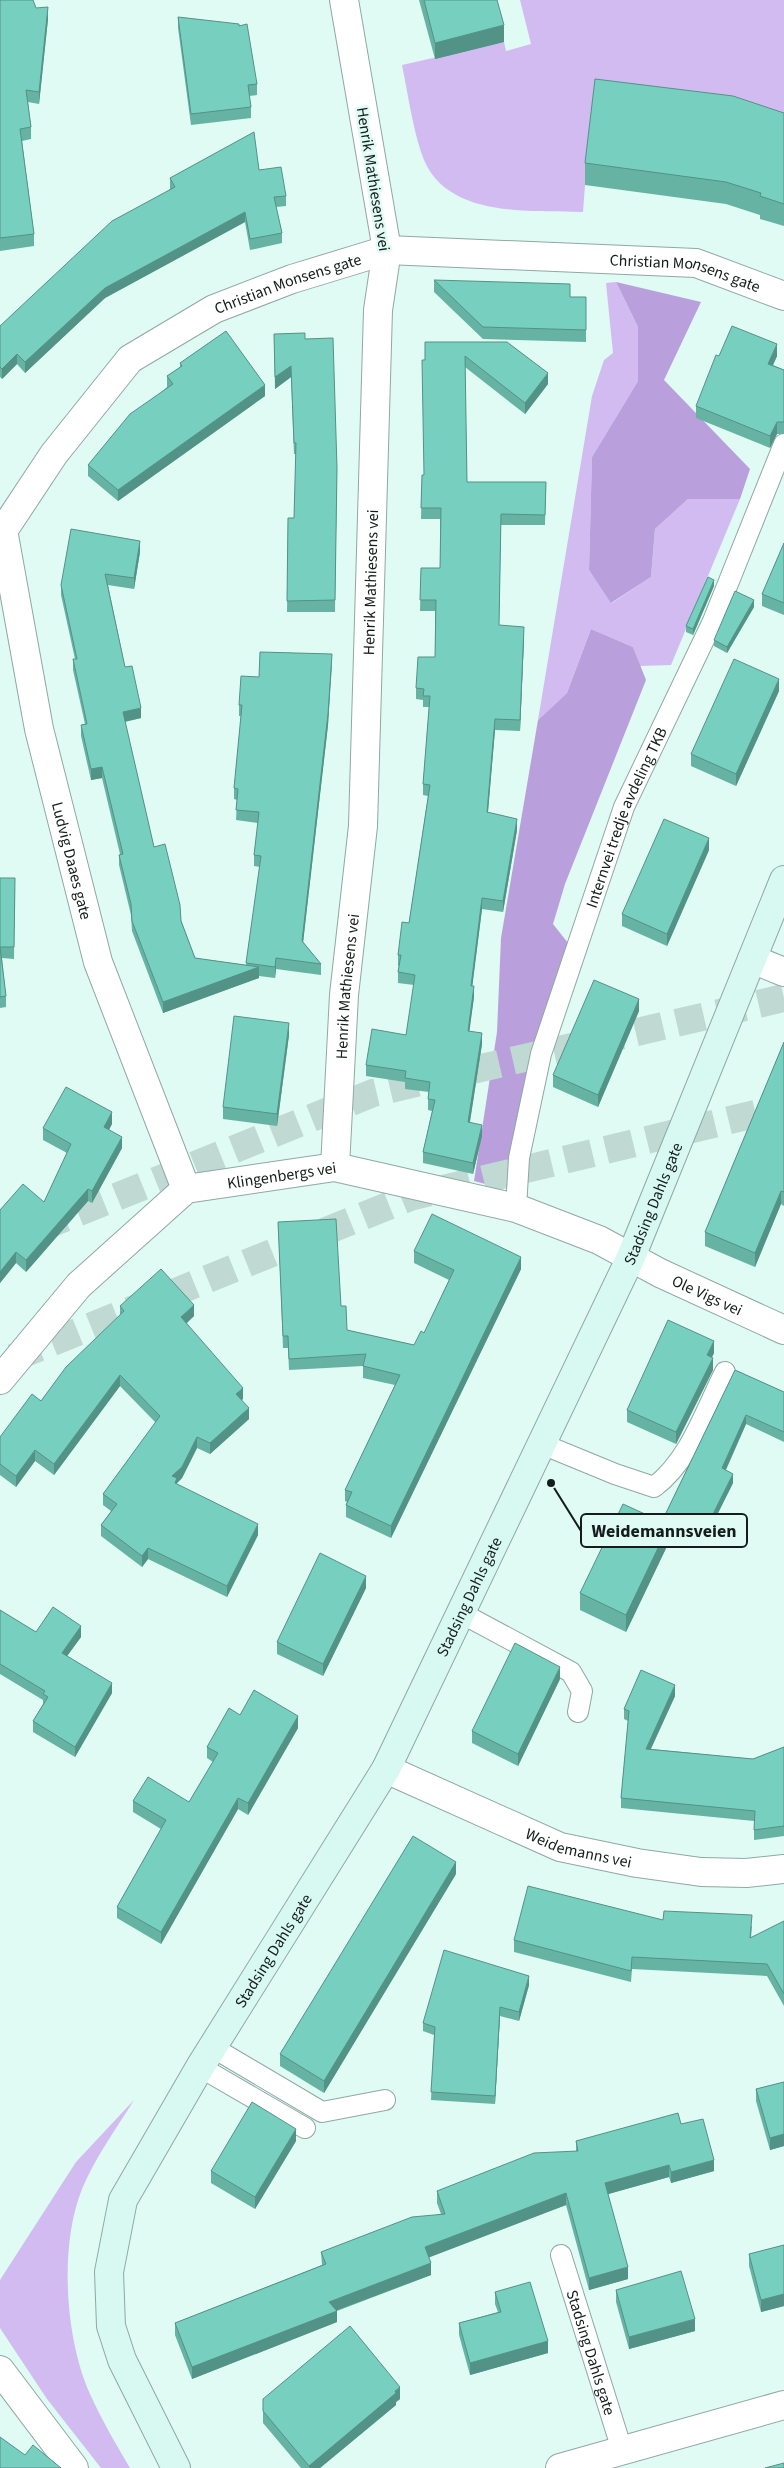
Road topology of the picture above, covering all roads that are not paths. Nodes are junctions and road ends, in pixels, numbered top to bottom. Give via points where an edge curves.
1 (344, 0) edge
2 (387, 250) junction
3 (784, 296) edge
4 (784, 444) edge
5 (1, 533) edge
6 (784, 880) edge
7 (752, 960) junction
8 (784, 972) edge
9 (335, 1167) junction
10 (186, 1189) junction
11 (516, 1208) junction
12 (631, 1257) junction
13 (784, 1330) edge
14 (725, 1372) dead end
15 (0, 1380) edge
16 (542, 1444) junction
17 (461, 1613) junction
18 (578, 1712) dead end
19 (386, 1769) junction
20 (784, 1869) edge
21 (206, 2057) junction
22 (385, 2100) dead end
23 (305, 2128) dead end
24 (561, 2255) dead end
25 (0, 2370) edge
26 (784, 2405) edge
27 (622, 2450) junction
28 (74, 2468) edge
29 (176, 2468) edge
30 (560, 2468) edge

1 - 2 street, Henrik Mathiesens vei
2 - 3 street, Christian Monsens gate via 696,262
2 - 5 street, Christian Monsens gate via 292,278 214,309 130,359 54,454
2 - 9 street, Henrik Mathiesens vei via 378,310 363,826 344,995
4 - 11 lane, Internvei tredje avdeling TKB via 713,621 624,807 541,1054 519,1158
5 - 10 street, Ludvig Daaes gate via 39,729 98,962
6 - 7 main road, Stadsing Dahls gate
7 - 8 street
7 - 12 main road, Stadsing Dahls gate
9 - 10 street, Klingenbergs vei
9 - 11 street, Klingenbergs vei
10 - 15 street via 79,1285
11 - 12 street, Klingenbergs vei via 598,1240
12 - 13 street, Ole Vigs vei
12 - 16 main road, Stadsing Dahls gate
14 - 16 lane via 682,1459 668,1477 654,1487
16 - 17 main road, Stadsing Dahls gate
17 - 18 lane via 572,1672 582,1690
17 - 19 main road, Stadsing Dahls gate
19 - 20 street, Weidemanns vei via 560,1847 701,1872 746,1873
19 - 21 main road, Stadsing Dahls gate
21 - 22 lane via 322,2112
21 - 23 lane
21 - 29 main road, Stadsing Dahls gate via 123,2200 109,2272 111,2326 122,2360
24 - 27 lane, Stadsing Dahls gate
25 - 28 street
26 - 27 street
27 - 30 street

